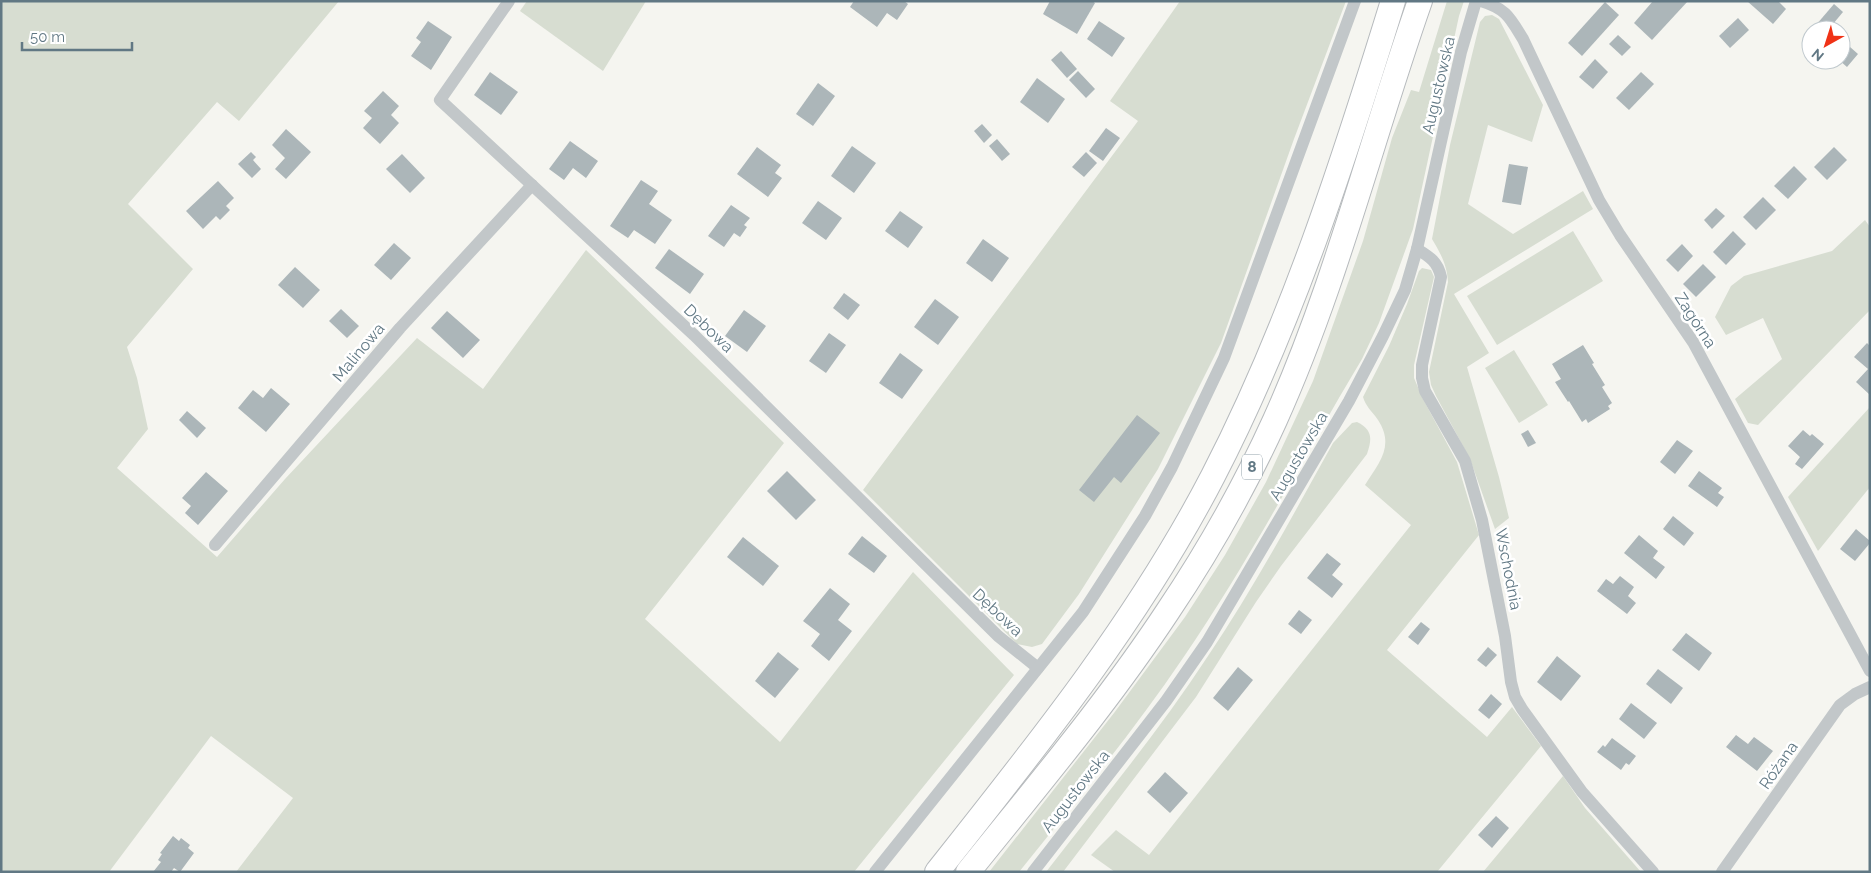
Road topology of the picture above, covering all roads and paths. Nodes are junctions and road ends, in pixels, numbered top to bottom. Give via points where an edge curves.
1 (509, 1) edge
2 (1355, 1) edge
3 (1393, 1) edge
4 (1420, 1) edge
5 (1476, 1) edge
6 (1481, 1) edge
7 (532, 185) junction
8 (1417, 249) junction
9 (215, 545) dead end
10 (1038, 668) junction
11 (1870, 671) edge
12 (1870, 687) edge
13 (875, 872) edge
14 (937, 872) edge
15 (968, 872) edge
16 (1032, 872) edge
17 (1653, 872) edge
18 (1722, 872) edge

1 - 7 street, Dębowa via 440,100
2 - 10 street via 1248,295 1201,408 1172,467 1121,554 1082,612
3 - 14 highway, 8 via 1289,310 1214,476 1140,600 1077,693
4 - 15 highway, 8 via 1317,315 1286,394 1247,477 1197,566 1130,665
5 - 8 street, Augustowska via 1461,52
6 - 11 street, Zagórna via 1502,9 1523,39 1599,200 1692,342
7 - 9 street, Malinowa via 400,328
7 - 10 street, Dębowa via 694,335 998,636
8 - 16 street, Augustowska via 1405,290 1349,401 1207,642 1166,701
8 - 17 street, Wschodnia via 1434,260 1441,277 1422,365 1425,391 1465,461 1482,520 1515,697 1582,792
10 - 13 street
12 - 18 street, Różana via 1840,705

